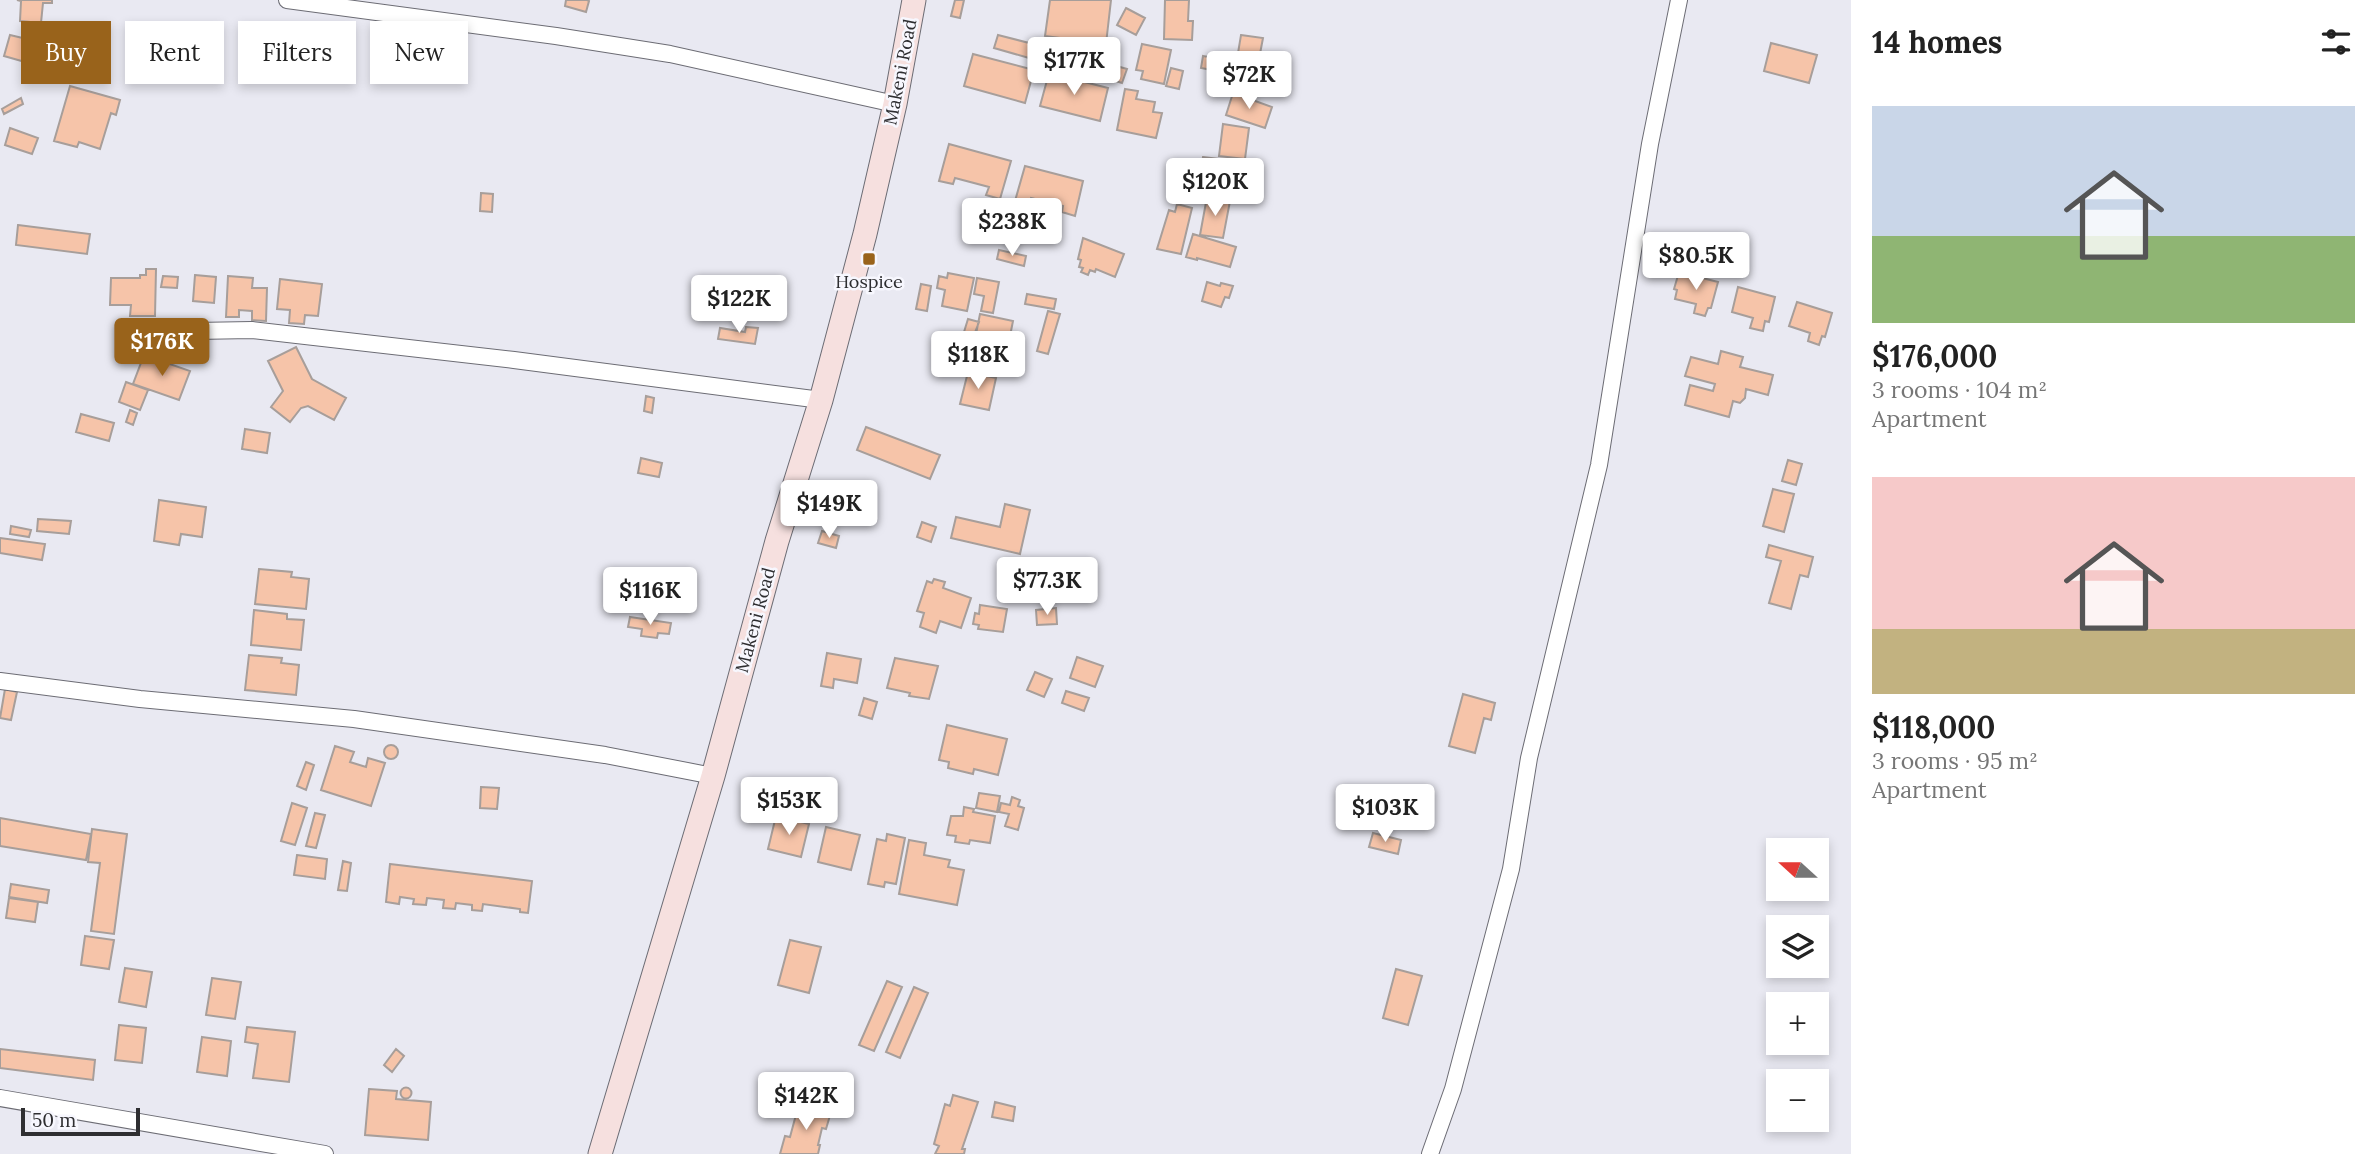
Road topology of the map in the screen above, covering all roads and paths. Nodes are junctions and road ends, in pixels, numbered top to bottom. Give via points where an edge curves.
1 (287, 0) edge
2 (914, 0) edge
3 (1679, 0) edge
4 (895, 104) junction
5 (143, 346) dead end
6 (821, 400) junction
7 (0, 681) edge
8 (713, 776) junction
9 (0, 1098) edge
10 (326, 1154) edge
11 (600, 1154) edge
12 (1430, 1154) edge

1 - 4 street via 670,54
2 - 4 main road, Makeni Road
3 - 12 street via 1646,169 1599,466 1529,758 1511,869 1459,1069
4 - 6 main road, Makeni Road
5 - 6 street via 168,335 195,331 252,330
6 - 8 main road, Makeni Road
7 - 8 street via 354,719 605,755
8 - 11 main road, Makeni Road
9 - 10 street

